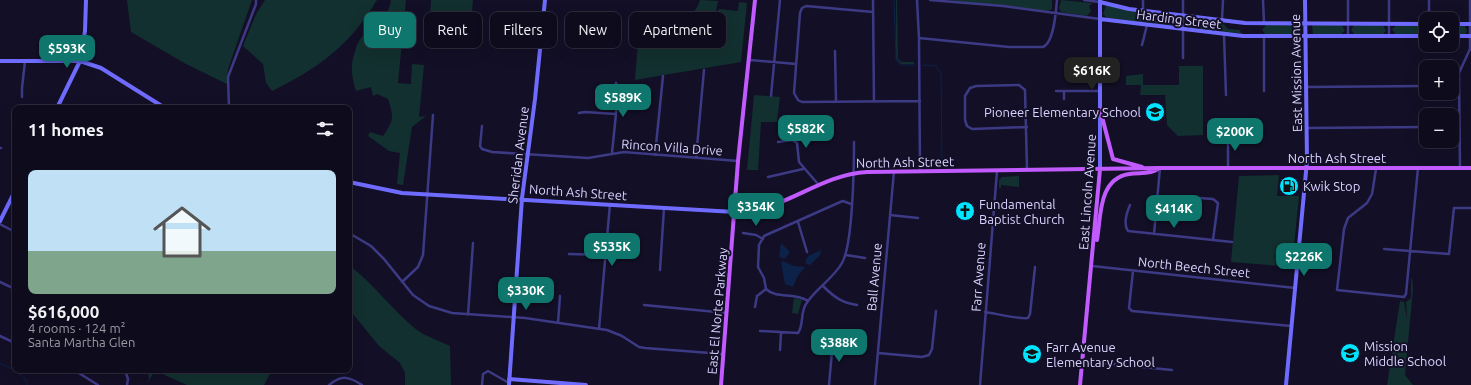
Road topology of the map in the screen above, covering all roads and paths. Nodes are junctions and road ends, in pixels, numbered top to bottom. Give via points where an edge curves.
1 (86, 0) edge
2 (256, 0) edge
3 (545, 0) edge
4 (755, 0) edge
5 (780, 0) edge
6 (873, 0) edge
7 (917, 0) edge
8 (930, 0) edge
9 (1057, 0) edge
10 (1084, 0) edge
11 (1143, 0) edge
12 (1183, 0) edge
13 (1223, 0) edge
14 (1264, 0) edge
15 (1306, 0) edge
16 (1348, 0) edge
17 (1389, 0) edge
18 (1429, 0) edge
19 (1470, 0) edge
20 (1100, 1) edge
21 (1143, 10) junction
22 (873, 12) junction
23 (1429, 12) edge
24 (1056, 14) junction
25 (1183, 15) junction
26 (1100, 19) junction
27 (1222, 20) junction
28 (1348, 23) junction
29 (1264, 24) junction
30 (1306, 24) junction
31 (1389, 24) junction
32 (1419, 24) edge
33 (1459, 24) edge
34 (1471, 24) edge
35 (1147, 25) junction
36 (1183, 28) junction
37 (1224, 35) junction
38 (1264, 36) junction
39 (1306, 36) junction
40 (1348, 36) junction
41 (1389, 36) junction
42 (1419, 36) edge
43 (1459, 36) edge
44 (1471, 36) edge
45 (919, 38) junction
46 (1142, 46) dead end
47 (834, 51) dead end
48 (1183, 58) dead end
49 (750, 60) junction
50 (0, 61) edge
51 (25, 61) junction
52 (80, 61) junction
53 (774, 62) junction
54 (796, 64) junction
55 (1099, 69) junction
56 (704, 70) dead end
57 (1066, 71) dead end
58 (663, 76) dead end
59 (616, 83) dead end
60 (1419, 86) edge
61 (1459, 86) joint
62 (1306, 87) junction
63 (1056, 91) dead end
64 (1064, 91) junction
65 (1100, 91) junction
66 (1264, 91) dead end
67 (1226, 95) dead end
68 (22, 96) dead end
69 (771, 96) dead end
70 (1064, 99) dead end
71 (836, 101) junction
72 (920, 101) junction
73 (874, 102) junction
74 (58, 105) edge
75 (160, 105) edge
76 (229, 105) edge
77 (1100, 109) junction
78 (578, 113) dead end
79 (616, 114) junction
80 (433, 115) dead end
81 (482, 126) dead end
82 (1027, 126) junction
83 (1419, 127) edge
84 (1460, 127) joint
85 (1307, 128) junction
86 (1228, 135) dead end
87 (778, 142) dead end
88 (854, 142) dead end
89 (612, 153) junction
90 (528, 154) junction
91 (655, 155) junction
92 (696, 158) junction
93 (738, 161) junction
94 (1160, 168) junction
95 (1306, 168) junction
96 (1376, 168) junction
97 (1418, 168) junction
98 (1460, 168) junction
99 (1471, 168) edge
100 (803, 169) junction
101 (1100, 169) junction
102 (1152, 169) junction
103 (1228, 169) junction
104 (1027, 170) junction
105 (894, 171) junction
106 (920, 171) junction
107 (997, 171) junction
108 (854, 172) junction
109 (768, 177) dead end
110 (352, 183) edge
111 (818, 184) junction
112 (428, 193) junction
113 (522, 198) junction
114 (1199, 198) dead end
115 (12, 202) edge
116 (610, 204) junction
117 (851, 204) junction
118 (1130, 205) dead end
119 (664, 208) junction
120 (1471, 208) edge
121 (735, 212) junction
122 (890, 215) junction
123 (918, 218) dead end
124 (0, 221) edge
125 (798, 222) junction
126 (0, 224) edge
127 (12, 230) edge
128 (743, 233) dead end
129 (1154, 234) junction
130 (352, 235) edge
131 (763, 238) junction
132 (1213, 240) junction
133 (1232, 242) dead end
134 (473, 243) dead end
135 (1384, 249) dead end
136 (1410, 251) junction
137 (807, 252) dead end
138 (569, 254) dead end
139 (606, 255) junction
140 (846, 255) junction
141 (865, 258) dead end
142 (1092, 266) junction
143 (1035, 267) dead end
144 (660, 270) dead end
145 (1133, 271) junction
146 (0, 282) edge
147 (402, 282) junction
148 (823, 286) junction
149 (12, 288) edge
150 (1295, 288) junction
151 (766, 289) junction
152 (560, 296) dead end
153 (808, 301) junction
154 (644, 305) dead end
155 (858, 305) dead end
156 (755, 308) dead end
157 (936, 311) dead end
158 (985, 312) junction
159 (727, 313) junction
160 (468, 315) junction
161 (513, 318) junction
162 (558, 323) junction
163 (1291, 326) junction
164 (599, 329) junction
165 (760, 332) dead end
166 (781, 332) junction
167 (0, 336) edge
168 (833, 340) dead end
169 (12, 342) edge
170 (780, 350) dead end
171 (878, 353) junction
172 (724, 354) junction
173 (1082, 361) junction
174 (1172, 370) dead end
175 (81, 373) edge
176 (126, 373) edge
177 (509, 383) edge
178 (539, 383) edge
179 (98, 385) edge
180 (127, 385) edge
181 (329, 385) edge
182 (362, 385) edge
183 (482, 385) edge
184 (586, 385) edge
185 (721, 385) edge
186 (830, 385) edge
187 (875, 385) edge
188 (980, 385) edge
189 (1080, 385) edge
190 (1286, 385) edge

1 - 52 street via 85,31
2 - 76 street via 228,77
3 - 90 street, Sheridan Avenue
4 - 49 main road, East El Norte Parkway
5 - 53 street
6 - 22 street
7 - 45 street
8 - 24 street, Harding Street via 1003,6
9 - 24 street
10 - 20 street, Harding Street
11 - 21 street
12 - 25 street
13 - 27 street
14 - 29 street
15 - 30 street, East Mission Avenue
16 - 28 street
17 - 31 street
18 - 23 street
19 - 34 street
20 - 21 street, Harding Street
20 - 26 street, East Lincoln Avenue
21 - 25 street, Harding Street
22 - 54 street via 806,6 802,8
22 - 73 street
24 - 26 street, Harding Street
24 - 45 street via 1051,39 1043,47 1009,47
25 - 27 street, Harding Street
25 - 36 street
26 - 35 street, Harding Street
26 - 55 street, East Lincoln Avenue
27 - 29 street, Harding Street
28 - 30 street, Harding Street
28 - 31 street, Harding Street
28 - 40 street
29 - 30 street, Harding Street
30 - 39 street, East Mission Avenue
31 - 32 street, Harding Street
31 - 41 street
33 - 34 street
34 - 44 street
35 - 36 street, Harding Street
35 - 46 street
36 - 37 street, Harding Street
36 - 48 street
37 - 38 street, Harding Street
37 - 67 street
38 - 39 street, Harding Street
38 - 66 street
39 - 40 street, Harding Street
39 - 62 street, East Mission Avenue
40 - 41 street, Harding Street
41 - 42 street, Harding Street
43 - 44 street
44 - 61 street via 1469,52 1460,70
45 - 72 street
47 - 71 street
49 - 53 street
49 - 93 main road, East El Norte Parkway
50 - 51 street
51 - 52 street
51 - 68 street
52 - 74 street
52 - 75 street via 101,68
53 - 54 street
53 - 69 street
54 - 71 street via 796,98 802,102
55 - 57 street via 1080,68
55 - 65 street, East Lincoln Avenue
56 - 92 street
58 - 91 street
59 - 79 street
60 - 62 street
61 - 84 street
62 - 85 street, East Mission Avenue
63 - 64 street
64 - 65 street
64 - 70 street
65 - 77 street, East Lincoln Avenue
71 - 73 street
72 - 73 street
72 - 106 street
77 - 101 street, East Lincoln Avenue
77 - 102 main road via 1113,159
78 - 79 street
79 - 89 street
80 - 112 street
81 - 90 street, Rincon Villa Drive via 480,146 486,151
82 - 82 street via 972,129 967,126 965,120 966,92 976,86 1022,86 1026,91
82 - 104 street
83 - 85 street
84 - 98 street
85 - 95 street, East Mission Avenue
86 - 103 street
87 - 100 street via 792,140 797,143 799,162
88 - 108 street
89 - 90 street, Rincon Villa Drive via 588,158
89 - 91 street, Rincon Villa Drive
90 - 113 street, Sheridan Avenue
91 - 92 street, Rincon Villa Drive
92 - 93 street, Rincon Villa Drive
93 - 121 main road, East El Norte Parkway
94 - 102 main road, North Ash Street
94 - 103 main road, North Ash Street
94 - 129 street
94 - 142 main road via 1152,173 1124,175 1111,183 1103,197
95 - 96 main road, North Ash Street
95 - 103 main road, North Ash Street
95 - 150 street, East Mission Avenue
96 - 97 main road, North Ash Street
96 - 136 street via 1372,194 1366,203 1348,218 1344,229 1337,290 1404,297
97 - 98 main road, North Ash Street
97 - 136 street
98 - 99 main road, North Ash Street
100 - 109 street
100 - 111 street via 814,177
101 - 102 main road, North Ash Street
101 - 104 main road, North Ash Street
101 - 142 main road, East Lincoln Avenue
104 - 107 main road, North Ash Street
105 - 106 main road, North Ash Street
105 - 108 main road, North Ash Street
105 - 122 street, Ball Avenue
106 - 107 main road, North Ash Street
107 - 158 street, Farr Avenue
108 - 111 main road, North Ash Street
108 - 117 street
110 - 112 street, North Ash Street via 381,190
111 - 121 main road, North Ash Street via 771,206 755,211
112 - 113 street, North Ash Street
112 - 147 street via 423,256 418,267
113 - 116 street, North Ash Street
113 - 161 street, Sheridan Avenue
114 - 132 street via 1213,199 1218,203
115 - 124 street
116 - 119 street, North Ash Street
116 - 139 street
117 - 125 street via 838,203
117 - 140 street
118 - 129 street via 1126,225 1128,231
119 - 121 street, North Ash Street
119 - 144 street
120 - 136 street via 1454,208 1449,254
121 - 159 main road, East El Norte Parkway
122 - 123 street
122 - 171 street, Ball Avenue
125 - 131 street via 766,234
125 - 137 street
126 - 127 street
128 - 131 street
129 - 132 street
130 - 147 street via 371,246 384,258
131 - 151 street via 758,267
132 - 133 street
134 - 160 street
135 - 136 street
138 - 139 street
139 - 164 street
140 - 141 street
140 - 148 street via 840,268
142 - 145 street, North Beech Street
142 - 173 main road, East Lincoln Avenue
143 - 158 street via 1028,318 1020,319
145 - 150 street, North Beech Street
145 - 163 street via 1129,308 1132,311
146 - 149 street
147 - 160 street via 413,295 429,306 452,314
148 - 153 street
148 - 155 street via 835,298
150 - 163 street, East Mission Avenue
151 - 153 street via 772,293 803,297
151 - 156 street via 757,296
152 - 162 street
153 - 166 street via 803,310 801,330 798,333
154 - 159 street
157 - 171 street via 932,349 929,355 922,357
158 - 188 street, Farr Avenue
159 - 172 main road, East El Norte Parkway
160 - 161 street
161 - 162 street
161 - 177 street, Sheridan Avenue
162 - 164 street
163 - 190 street, East Mission Avenue
164 - 172 street via 622,336 639,347
165 - 166 street
166 - 170 street
167 - 169 street
168 - 186 street
171 - 187 street, Ball Avenue
172 - 185 main road, East El Norte Parkway
173 - 174 street
173 - 189 main road, East Lincoln Avenue
175 - 179 street
176 - 180 street
177 - 178 street
177 - 183 street via 488,371 484,374
178 - 184 street
181 - 182 street via 338,378 348,378

